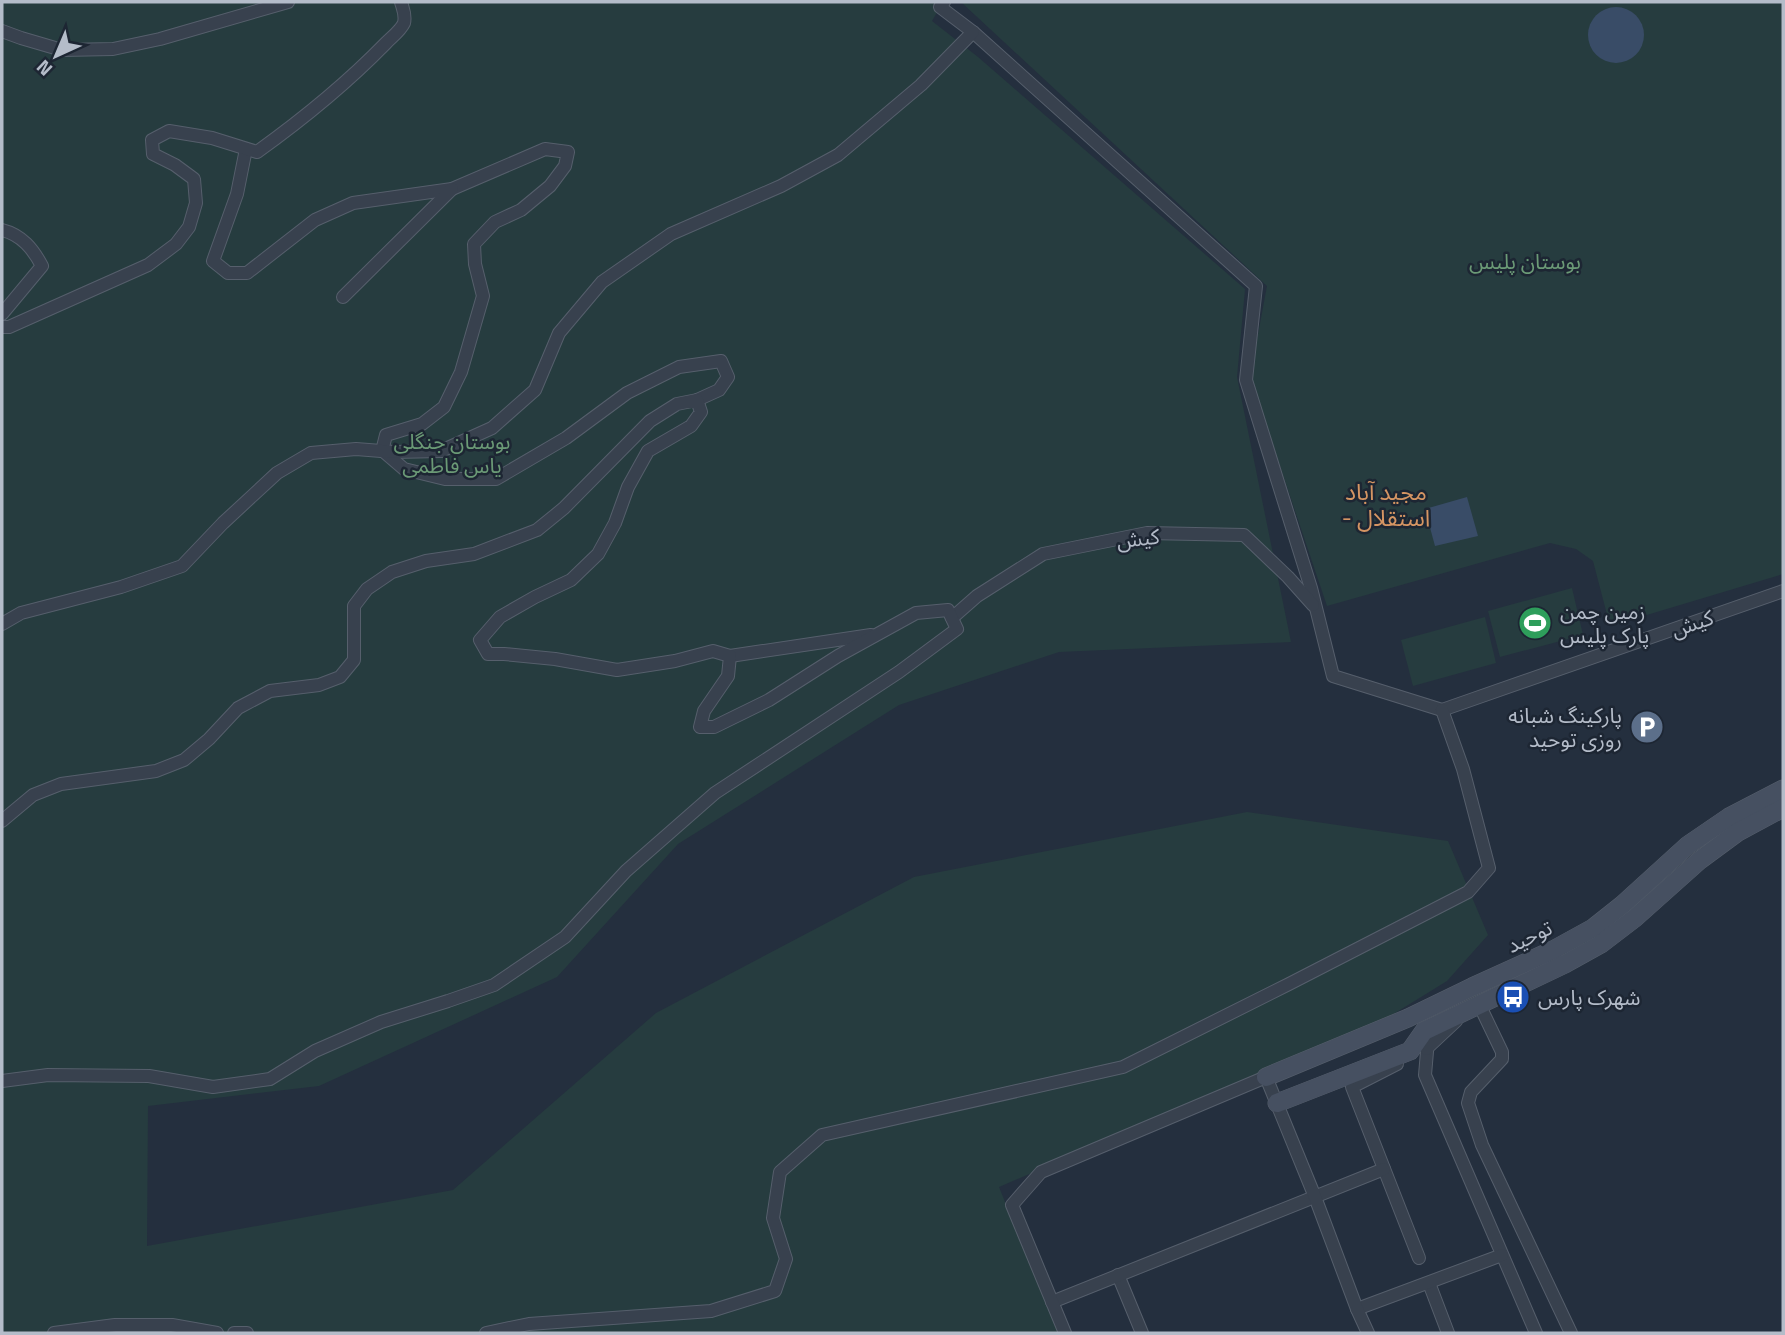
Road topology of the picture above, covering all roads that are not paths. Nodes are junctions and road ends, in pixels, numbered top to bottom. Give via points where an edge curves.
1 (288, 2) edge
2 (944, 2) edge
3 (404, 3) edge
4 (2, 30) edge
5 (972, 32) junction
6 (246, 149) junction
7 (452, 189) junction
8 (2, 230) edge
9 (343, 297) dead end
10 (2, 314) edge
11 (2, 327) edge
12 (697, 400) junction
13 (382, 451) junction
14 (1783, 591) edge
15 (1315, 608) junction
16 (952, 618) junction
17 (2, 624) edge
18 (879, 634) junction
19 (730, 656) junction
20 (1442, 710) junction
21 (1783, 789) edge
22 (1783, 808) edge
23 (2, 821) edge
24 (1472, 987) junction
25 (1473, 1008) junction
26 (1426, 1039) junction
27 (1266, 1077) junction
28 (2, 1081) edge
29 (1277, 1103) junction
30 (1384, 1169) junction
31 (1315, 1197) junction
32 (1502, 1255) junction
33 (1419, 1258) dead end
34 (1118, 1275) junction
35 (1429, 1283) junction
36 (1052, 1302) junction
37 (1357, 1309) junction
38 (54, 1333) edge
39 (217, 1333) edge
40 (234, 1333) edge
41 (247, 1333) edge
42 (486, 1333) edge
43 (1065, 1333) edge
44 (1142, 1333) edge
45 (1368, 1333) edge
46 (1448, 1333) edge
47 (1536, 1333) edge
48 (1571, 1333) edge

1 - 4 street via 113,49 62,50
2 - 5 street via 940,7
3 - 6 street via 403,25 378,51 292,127 257,152
5 - 13 street via 921,85 838,155 781,186 671,234 602,282 559,333 535,390 492,428 441,452
5 - 15 street via 1256,286 1246,380
6 - 7 street via 237,194 213,261 228,274 247,273 315,220 353,203
6 - 11 street via 169,131 152,140 153,154 194,179 196,203 189,227 176,244 148,265
7 - 9 street
7 - 13 street via 545,149 568,152 565,166 550,186 521,210 495,222 474,244 483,296 461,372 444,407 422,424 386,435
8 - 10 street via 32,248 42,266
12 - 13 street via 719,390 728,377 722,361 679,367 627,393 566,438 496,479 445,479 404,469
12 - 19 street via 701,412 691,426 648,451 598,554 571,580 500,617 480,640 488,654 617,670 713,650
12 - 23 street via 677,404 650,421 564,509 537,530 474,554 392,572 367,589 354,606 354,660 340,677 319,685 270,691 238,708 184,760 156,771 61,784 33,795
13 - 17 street via 312,453 277,472 182,566 21,613
14 - 20 street, کیش
15 - 16 street, کیش via 1244,534 1147,533 1043,554 977,596
15 - 20 street via 1333,676
16 - 18 street via 948,610 916,613
16 - 28 street via 957,629 715,793 626,871 565,937 494,985 381,1022 315,1051 270,1079 213,1087 149,1076 48,1075
18 - 19 street
18 - 19 street via 769,700 714,727 700,727 704,711 728,676
20 - 42 street via 1489,868 1468,892 1123,1067 822,1135 780,1172 773,1218 786,1259 775,1291 711,1311 529,1324
21 - 24 main road, توحید via 1688,845 1592,928
22 - 25 main road, توحید via 1738,832 1700,860 1601,944
24 - 25 main road
24 - 27 main road, توحید
25 - 26 main road, توحید
25 - 48 street via 1502,1059 1471,1092 1468,1103 1482,1144
26 - 29 main road, توحید via 1410,1051
26 - 30 street via 1352,1087
26 - 32 street via 1425,1075
27 - 29 street
27 - 36 street via 1041,1172 1012,1205
29 - 31 street
30 - 31 street
30 - 33 street
31 - 34 street
31 - 37 street
32 - 35 street
32 - 47 street
34 - 36 street
34 - 44 street
35 - 37 street
35 - 46 street
36 - 43 street
37 - 45 street
38 - 39 street via 115,1325 172,1325
40 - 41 street

